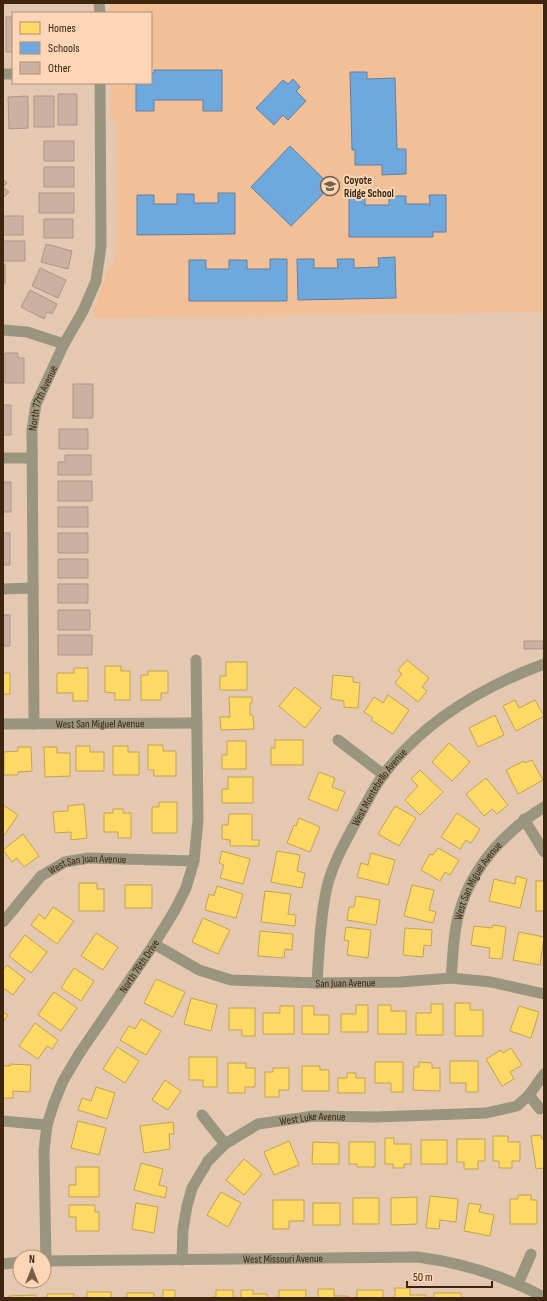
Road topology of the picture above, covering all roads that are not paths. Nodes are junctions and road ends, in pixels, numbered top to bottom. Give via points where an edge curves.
1 (100, 84) edge
2 (3, 330) edge
3 (64, 344) junction
4 (3, 458) edge
5 (32, 458) junction
6 (33, 588) junction
7 (3, 589) edge
8 (196, 660) dead end
9 (544, 664) edge
10 (197, 723) junction
11 (3, 724) edge
12 (34, 724) junction
13 (338, 740) dead end
14 (384, 775) junction
15 (544, 807) edge
16 (524, 819) junction
17 (544, 852) edge
18 (194, 861) junction
19 (3, 921) edge
20 (154, 944) junction
21 (451, 978) junction
22 (317, 983) junction
23 (544, 994) edge
24 (544, 1074) edge
25 (529, 1095) junction
26 (540, 1108) dead end
27 (202, 1115) dead end
28 (3, 1121) edge
29 (47, 1125) junction
30 (225, 1144) junction
31 (45, 1249) edge
32 (531, 1254) dead end
33 (182, 1260) junction
34 (52, 1261) edge
35 (518, 1284) junction
36 (544, 1297) edge

1 - 3 street, North 77th Avenue via 101,246 96,281
2 - 3 street via 27,332
3 - 5 street, North 77th Avenue via 36,404 32,430
4 - 5 street
5 - 6 street, North 77th Avenue
6 - 7 street
6 - 12 street, North 77th Avenue
8 - 10 street, North 76th Drive
9 - 14 street, West Montebello Avenue via 510,677 442,716 410,744
10 - 12 street, West San Miguel Avenue
10 - 18 street, North 76th Drive via 198,820
11 - 12 street, West San Miguel Avenue
13 - 14 street
14 - 22 street, West Montebello Avenue via 342,848 327,887
15 - 16 street, West San Miguel Avenue
16 - 17 street
16 - 21 street, West San Miguel Avenue via 485,858 466,891 458,918
18 - 19 street, West San Juan Avenue via 88,858 65,862 41,876
18 - 20 street, North 76th Drive via 186,888
20 - 22 street, San Juan Avenue via 199,970 231,980
20 - 29 street, North 76th Drive via 63,1081
21 - 22 street, San Juan Avenue via 400,982
21 - 23 street, San Juan Avenue via 491,982
24 - 25 street, West Luke Avenue
25 - 26 street
25 - 30 street, West Luke Avenue via 517,1106 486,1113 376,1117 314,1116 258,1124
27 - 30 street
28 - 29 street
29 - 31 street, North 76th Drive via 44,1151
30 - 33 street, West Luke Avenue via 208,1161 192,1188 186,1206
32 - 35 street
33 - 34 street, West Missouri Avenue
33 - 35 street, West Missouri Avenue via 418,1258 465,1266
35 - 36 street, West Missouri Avenue

